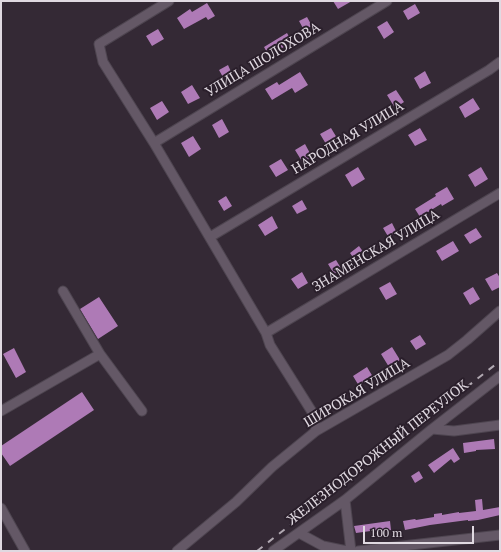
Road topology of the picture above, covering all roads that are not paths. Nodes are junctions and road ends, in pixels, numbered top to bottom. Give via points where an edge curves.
1 (169, 1) edge
2 (387, 1) edge
3 (500, 62) edge
4 (154, 143) junction
5 (500, 193) edge
6 (210, 237) junction
7 (63, 291) dead end
8 (500, 311) edge
9 (266, 333) junction
10 (100, 354) junction
11 (500, 376) edge
12 (1, 411) edge
13 (142, 412) dead end
14 (500, 425) edge
15 (432, 429) junction
16 (316, 431) junction
17 (345, 500) junction
18 (1, 508) edge
19 (298, 533) junction
20 (500, 535) edge
21 (25, 551) edge
22 (177, 551) edge
23 (273, 551) edge
24 (347, 551) edge
25 (350, 551) edge
26 (358, 551) edge

1 - 4 street via 99,44 103,62
2 - 4 street, УЛИЦА ШОЛОХОВА
3 - 6 street, НАРОДНАЯ УЛИЦА
4 - 6 street
5 - 9 street, ЗНАМЕНСКАЯ УЛИЦА
6 - 9 street
7 - 10 street
8 - 16 street, ШИРОКАЯ УЛИЦА via 448,355
9 - 16 street via 270,346 314,415
10 - 12 street
10 - 13 street
11 - 15 street, ЖЕЛЕЗНОДОРОЖНЫЙ ПЕРЕУЛОК
14 - 15 street via 454,431
15 - 17 street, ЖЕЛЕЗНОДОРОЖНЫЙ ПЕРЕУЛОК
16 - 22 street, ШИРОКАЯ УЛИЦА
17 - 19 street, ЖЕЛЕЗНОДОРОЖНЫЙ ПЕРЕУЛОК
17 - 25 street
18 - 21 street
19 - 23 street, ЖЕЛЕЗНОДОРОЖНЫЙ ПЕРЕУЛОК
19 - 24 street via 323,546
20 - 26 street

